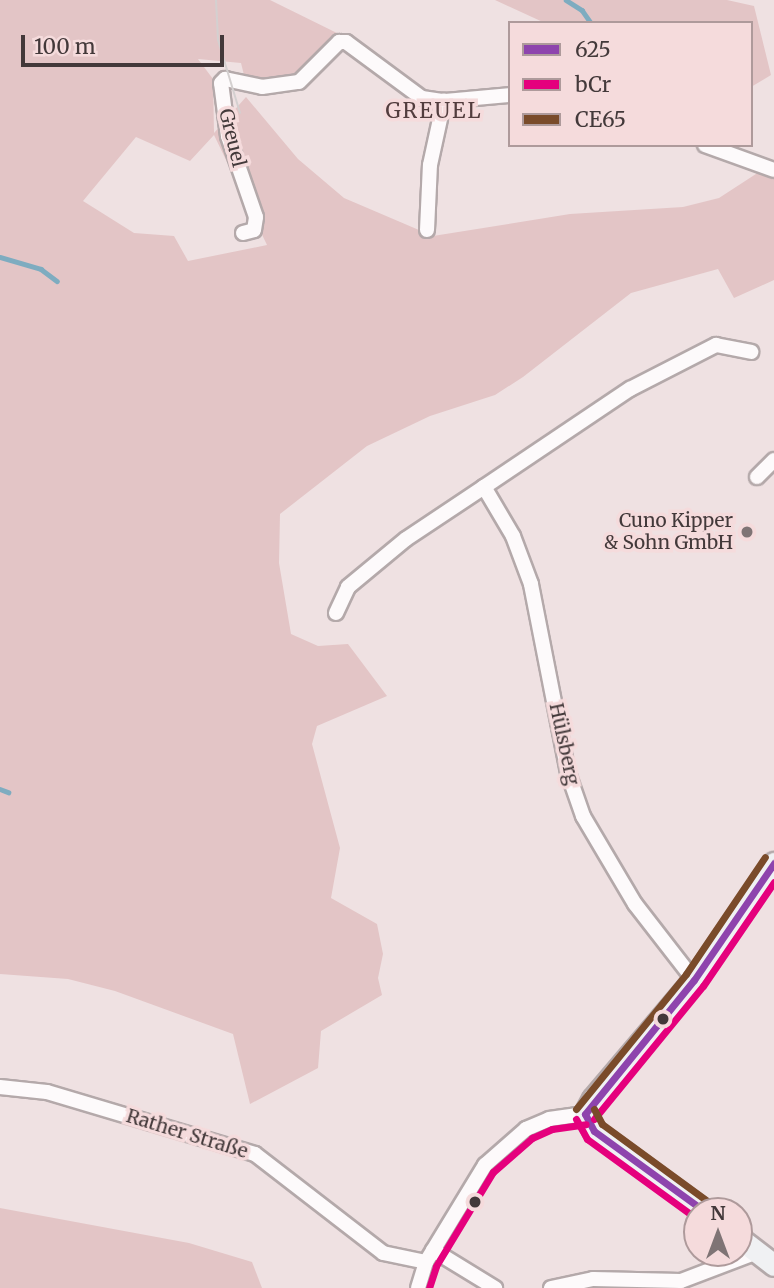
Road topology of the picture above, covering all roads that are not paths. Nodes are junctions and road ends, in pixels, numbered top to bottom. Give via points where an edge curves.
1 (508, 95) edge
2 (443, 101) junction
3 (711, 147) edge
4 (774, 170) edge
5 (426, 230) dead end
6 (243, 233) dead end
7 (751, 352) dead end
8 (774, 460) edge
9 (757, 477) dead end
10 (484, 486) junction
11 (336, 612) dead end
12 (774, 863) edge
13 (694, 980) junction
14 (0, 1087) edge
15 (586, 1114) junction
16 (685, 1197) edge
17 (753, 1249) edge
18 (757, 1252) junction
19 (429, 1256) junction
20 (774, 1265) edge
21 (418, 1288) edge
22 (495, 1288) edge
23 (551, 1288) edge

1 - 2 street, Greuel
2 - 5 street via 430,165
2 - 6 street, Greuel via 422,98 345,42 339,42 299,82 262,87 225,79 221,83 228,136 256,216 254,230
3 - 4 street
7 - 10 street via 716,345 630,389
8 - 9 street
10 - 11 street via 406,538 348,587
10 - 13 street, Hülsberg via 513,536 531,584 568,773 583,816 635,904
12 - 13 street
13 - 15 street via 593,1099
14 - 19 street, Rather Straße via 47,1092 256,1154 383,1253
15 - 16 street via 594,1131
15 - 19 street via 549,1119 516,1135 469,1187
17 - 18 street
18 - 20 street
18 - 23 street via 681,1281 604,1278
19 - 21 street
19 - 22 street, Rather Straße

